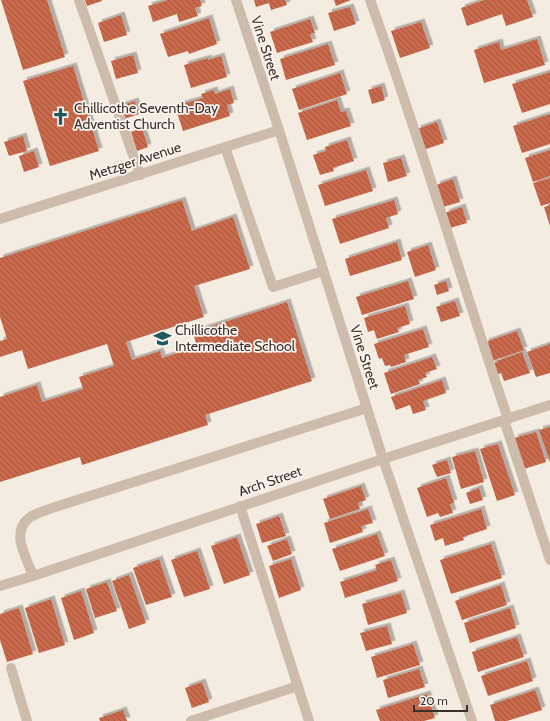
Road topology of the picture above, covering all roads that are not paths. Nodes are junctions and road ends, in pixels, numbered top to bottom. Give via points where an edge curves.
1 (78, 0) edge
2 (236, 0) edge
3 (370, 0) edge
4 (279, 130) junction
5 (225, 147) junction
6 (140, 175) junction
7 (0, 220) edge
8 (323, 271) junction
9 (550, 405) edge
10 (367, 408) junction
11 (506, 419) junction
12 (383, 459) junction
13 (240, 506) junction
14 (550, 560) edge
15 (33, 576) junction
16 (0, 586) edge
17 (11, 668) dead end
18 (298, 686) junction
19 (27, 721) edge
20 (191, 721) edge
21 (310, 721) edge
22 (472, 721) edge

1 - 6 street
2 - 4 street, Vine Street
3 - 11 street via 394,67
4 - 5 street, Metzger Avenue
4 - 8 street, Vine Street
5 - 6 street, Metzger Avenue
5 - 8 street via 273,287
6 - 7 street, Metzger Avenue
8 - 10 street, Vine Street
9 - 11 street, Arch Street
10 - 12 street, Vine Street
10 - 15 street via 29,517 21,528 20,541
11 - 12 street, Arch Street
11 - 14 street
12 - 13 street, Arch Street
12 - 22 street, Vine Street
13 - 15 street, Arch Street
13 - 18 street
15 - 16 street, Arch Street
17 - 19 street
18 - 20 street
18 - 21 street

